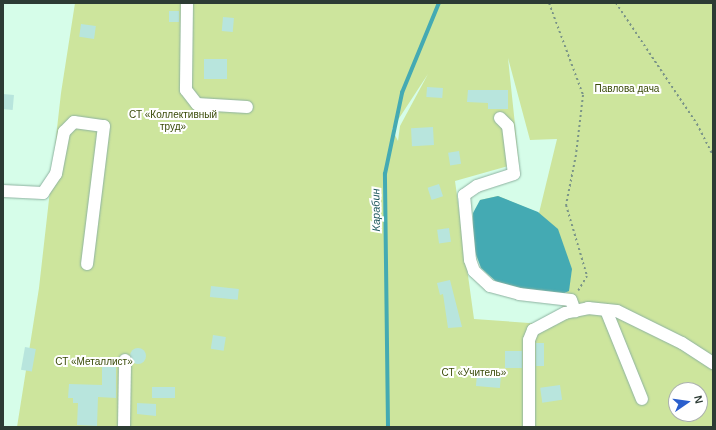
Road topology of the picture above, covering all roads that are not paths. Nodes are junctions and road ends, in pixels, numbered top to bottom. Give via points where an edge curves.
1 (187, 3) edge
2 (248, 107) dead end
3 (500, 118) dead end
4 (3, 190) edge
5 (87, 264) dead end
6 (573, 306) junction
7 (606, 310) junction
8 (124, 360) dead end
9 (713, 363) edge
10 (642, 399) dead end
11 (124, 427) edge
12 (529, 427) edge

1 - 2 street via 186,90 197,104
3 - 6 street via 508,126 514,174 477,186 464,195 470,260 474,271 490,286
4 - 5 street via 43,193 56,174 64,132 74,122 104,126
6 - 7 street
6 - 12 street via 543,323 531,335
7 - 9 street via 617,311 682,343
7 - 10 street
8 - 11 street

